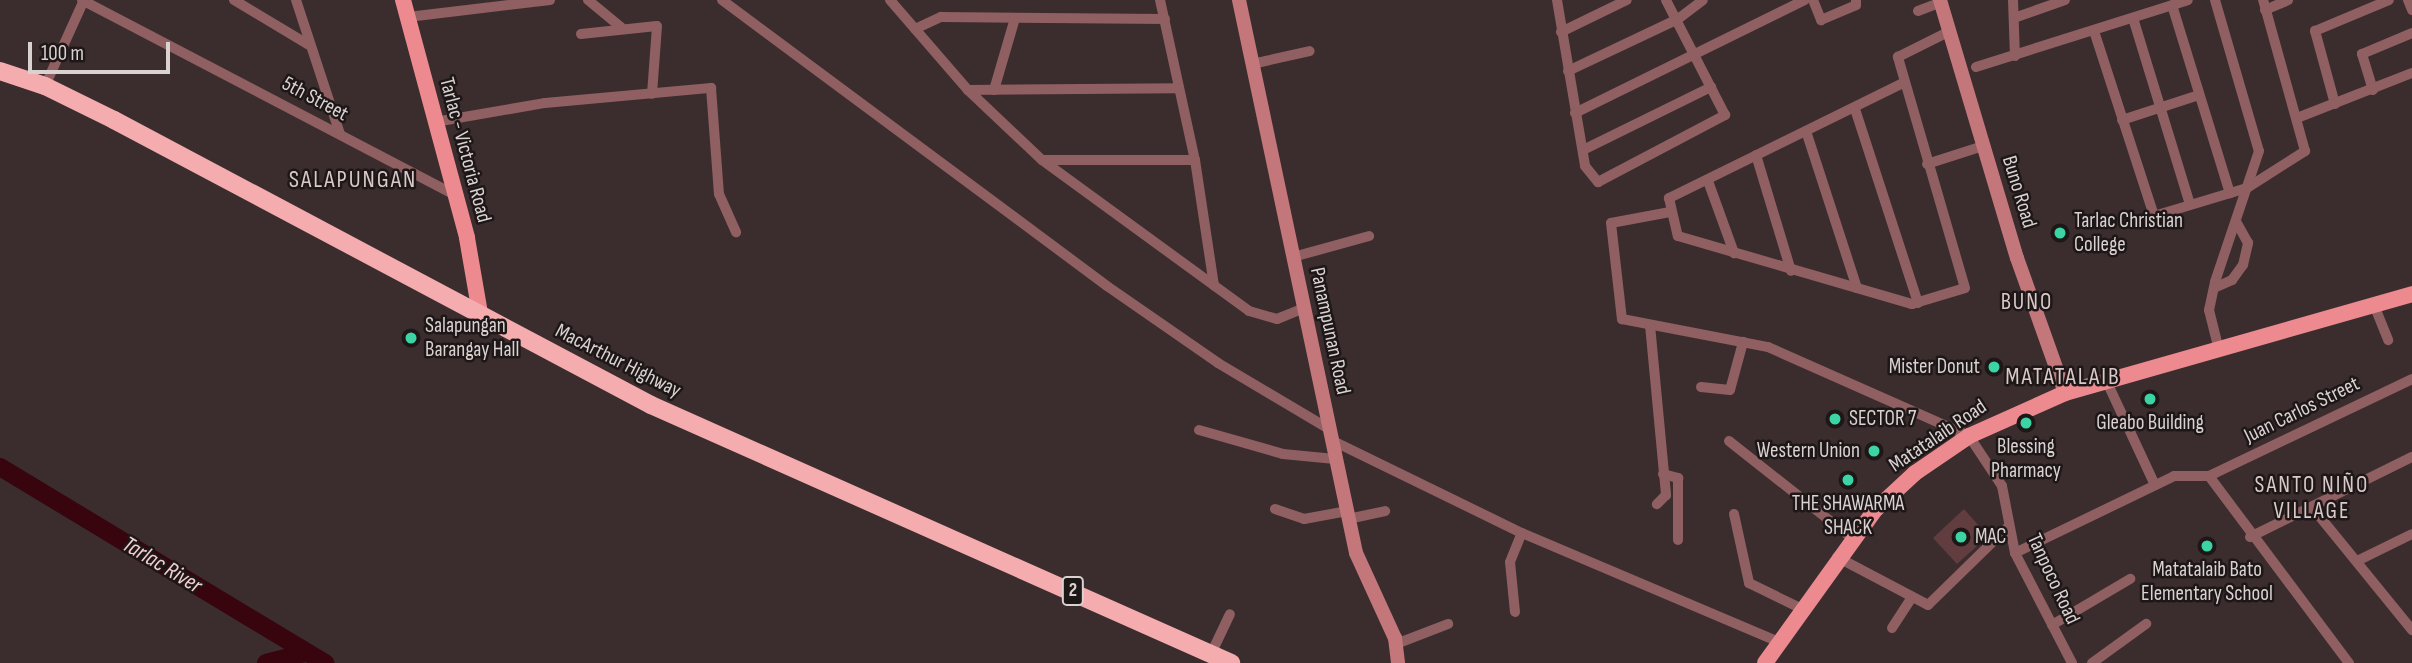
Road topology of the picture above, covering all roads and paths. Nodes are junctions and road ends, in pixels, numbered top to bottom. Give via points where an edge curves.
1 (83, 0) edge
2 (234, 0) edge
3 (296, 0) edge
4 (403, 0) edge
5 (550, 0) edge
6 (588, 0) edge
7 (722, 0) edge
8 (890, 0) edge
9 (1160, 0) edge
10 (1239, 0) edge
11 (1557, 0) edge
12 (1626, 0) edge
13 (1666, 0) edge
14 (1703, 0) edge
15 (1805, 0) edge
16 (1813, 0) edge
17 (1856, 0) edge
18 (2013, 0) edge
19 (2065, 0) edge
20 (2188, 0) edge
21 (2215, 0) edge
22 (2288, 0) edge
23 (2389, 0) edge
24 (2407, 0) edge
25 (529, 1) edge
26 (1940, 1) edge
27 (2167, 4) edge
28 (2264, 5) edge
29 (2412, 10) edge
30 (1918, 11) dead end
31 (408, 17) junction
32 (1014, 18) junction
33 (2014, 18) junction
34 (2133, 18) junction
35 (1164, 19) junction
36 (1678, 19) junction
37 (623, 29) junction
38 (915, 29) junction
39 (2094, 31) junction
40 (1561, 32) junction
41 (1948, 32) junction
42 (2412, 33) edge
43 (581, 34) dead end
44 (309, 45) junction
45 (1310, 51) dead end
46 (1695, 55) junction
47 (2015, 56) junction
48 (1252, 64) junction
49 (1976, 67) dead end
50 (0, 71) edge
51 (1568, 71) junction
52 (2412, 73) edge
53 (1903, 83) junction
54 (45, 86) junction
55 (1711, 87) junction
56 (1179, 88) junction
57 (968, 90) junction
58 (994, 90) junction
59 (2373, 90) junction
60 (652, 94) junction
61 (2199, 95) junction
62 (2334, 104) junction
63 (2162, 108) junction
64 (1855, 109) junction
65 (1574, 113) junction
66 (2297, 118) junction
67 (2122, 120) junction
68 (435, 122) junction
69 (1806, 131) junction
70 (340, 134) junction
71 (1983, 146) junction
72 (1583, 150) junction
73 (1756, 155) junction
74 (1042, 160) junction
75 (1195, 160) junction
76 (1927, 164) junction
77 (1708, 181) junction
78 (2246, 188) junction
79 (2230, 193) junction
80 (455, 195) junction
81 (2190, 205) junction
82 (1670, 212) junction
83 (2236, 220) junction
84 (736, 232) dead end
85 (1369, 236) dead end
86 (1734, 253) junction
87 (1293, 257) junction
88 (1791, 271) junction
89 (1214, 286) junction
90 (1857, 288) junction
91 (2214, 288) junction
92 (2412, 294) edge
93 (1918, 303) junction
94 (2374, 305) junction
95 (1304, 308) junction
96 (480, 313) junction
97 (1650, 325) junction
98 (2388, 340) dead end
99 (1743, 342) junction
100 (2218, 347) junction
101 (2412, 379) edge
102 (2106, 380) junction
103 (1701, 387) dead end
104 (2065, 393) junction
105 (1199, 430) dead end
106 (1330, 434) junction
107 (1969, 436) junction
108 (1729, 441) dead end
109 (2412, 457) edge
110 (1335, 459) junction
111 (1663, 474) junction
112 (2209, 477) junction
113 (2155, 485) junction
114 (1657, 504) dead end
115 (2312, 507) junction
116 (1275, 509) dead end
117 (1385, 511) dead end
118 (1734, 514) dead end
119 (1347, 515) junction
120 (2009, 526) junction
121 (1522, 533) junction
122 (2412, 534) edge
123 (2250, 537) junction
124 (1852, 538) junction
125 (1678, 540) dead end
126 (2015, 553) junction
127 (1837, 557) junction
128 (2357, 561) junction
129 (2130, 579) dead end
130 (1910, 600) junction
131 (1800, 608) junction
132 (1515, 612) dead end
133 (1230, 614) dead end
134 (1448, 624) dead end
135 (2146, 624) dead end
136 (2052, 625) junction
137 (1892, 628) dead end
138 (2412, 630) edge
139 (1779, 642) junction
140 (1396, 644) junction
141 (1211, 654) junction
142 (1231, 663) edge
143 (1398, 663) edge
144 (1765, 663) edge
145 (2072, 663) edge
146 (2092, 663) edge
147 (2349, 663) edge

1 - 54 street
1 - 70 street, 5th Street
2 - 44 street
3 - 44 street
4 - 31 main road, Tarlac - Victoria Road
5 - 25 street
6 - 37 street
7 - 106 street via 1107,286
8 - 38 street
9 - 35 street
10 - 48 street, Panampunan Road
11 - 40 street
12 - 40 street
13 - 36 street
14 - 36 street
15 - 46 street
16 - 17 street via 1821,20 1856,5
18 - 33 street
19 - 33 street
20 - 27 street
21 - 78 street via 2259,147
22 - 28 street
23 - 62 street via 2315,31
24 - 29 street
25 - 31 street
26 - 30 street
26 - 41 street, Buno Road
27 - 34 street
27 - 61 street
28 - 66 street
31 - 68 main road, Tarlac - Victoria Road
32 - 35 street
32 - 38 street via 941,17
32 - 58 street
33 - 47 street
34 - 39 street
34 - 63 street
35 - 56 street
36 - 46 street
36 - 51 street
37 - 43 street
37 - 60 street via 659,29
38 - 57 street
39 - 47 street
39 - 67 street
40 - 51 street
41 - 53 street via 1900,54
41 - 71 street, Buno Road
42 - 59 street via 2363,54
44 - 70 street
45 - 48 street
46 - 55 street
46 - 65 street
47 - 49 street
48 - 87 street, Panampunan Road
50 - 54 highway, MacArthur Highway / 2
51 - 65 street
52 - 59 street
53 - 64 street
53 - 76 street
54 - 96 highway, MacArthur Highway / 2
55 - 72 street
55 - 72 street via 1724,110 1722,119 1598,182 1587,172
56 - 58 street
56 - 75 street
57 - 58 street
57 - 74 street
59 - 62 street
60 - 68 street via 545,103
60 - 84 street via 714,91 719,194
61 - 63 street
61 - 79 street
62 - 66 street
63 - 67 street
63 - 81 street
64 - 69 street
64 - 93 street
65 - 72 street
66 - 78 street via 2304,152
67 - 81 street via 2151,214
68 - 80 main road, Tarlac - Victoria Road
69 - 73 street
69 - 90 street
70 - 80 street, 5th Street
71 - 76 street
71 - 104 street, Buno Road
73 - 77 street
73 - 88 street
74 - 75 street
74 - 89 street
75 - 89 street
76 - 93 street via 1967,286
77 - 82 street via 1668,198
77 - 86 street
78 - 79 street
78 - 83 street
79 - 81 street
80 - 96 main road, Tarlac - Victoria Road
82 - 86 street via 1679,237
82 - 97 street via 1611,223 1620,316
83 - 91 street
83 - 91 street via 2248,248 2238,275
85 - 87 street
86 - 88 street
87 - 95 street, Panampunan Road
88 - 90 street
89 - 95 street via 1269,319
90 - 93 street
91 - 100 street via 2209,310
92 - 94 main road, Matatalaib Road
94 - 98 street
94 - 100 main road, Matatalaib Road
95 - 106 street, Panampunan Road
96 - 141 highway, MacArthur Highway / 2 via 674,416
97 - 99 street
97 - 111 street
99 - 103 street via 1730,390
99 - 107 street via 1806,361
100 - 102 main road, Matatalaib Road
101 - 112 street, Juan Carlos Street
102 - 104 main road, Matatalaib Road
102 - 113 street
104 - 107 main road, Matatalaib Road
105 - 110 street via 1283,454
106 - 110 street, Panampunan Road
106 - 121 street
107 - 120 street, Tanpoco Road via 2002,486
107 - 124 main road, Matatalaib Road via 1899,486
108 - 124 street
109 - 115 street
110 - 119 street, Panampunan Road
111 - 114 street via 1666,495
111 - 125 street via 1678,478
112 - 113 street via 2183,473
112 - 123 street
113 - 126 street
115 - 123 street
115 - 128 street
116 - 119 street via 1304,519
117 - 119 street
118 - 131 street via 1749,583
119 - 140 street, Panampunan Road via 1364,578
120 - 126 street, Tanpoco Road
120 - 130 street via 1928,605
121 - 132 street via 1510,562
121 - 139 street
122 - 128 street
123 - 147 street
124 - 127 main road, Matatalaib Road
126 - 136 street, Tanpoco Road
127 - 130 street
127 - 131 main road, Matatalaib Road
128 - 138 street
129 - 136 street
130 - 137 street
131 - 139 main road, Matatalaib Road
133 - 141 street
134 - 140 street
135 - 146 street
136 - 145 street, Tanpoco Road
139 - 144 main road, Matatalaib Road
140 - 143 street, Panampunan Road
141 - 142 highway, MacArthur Highway / 2

